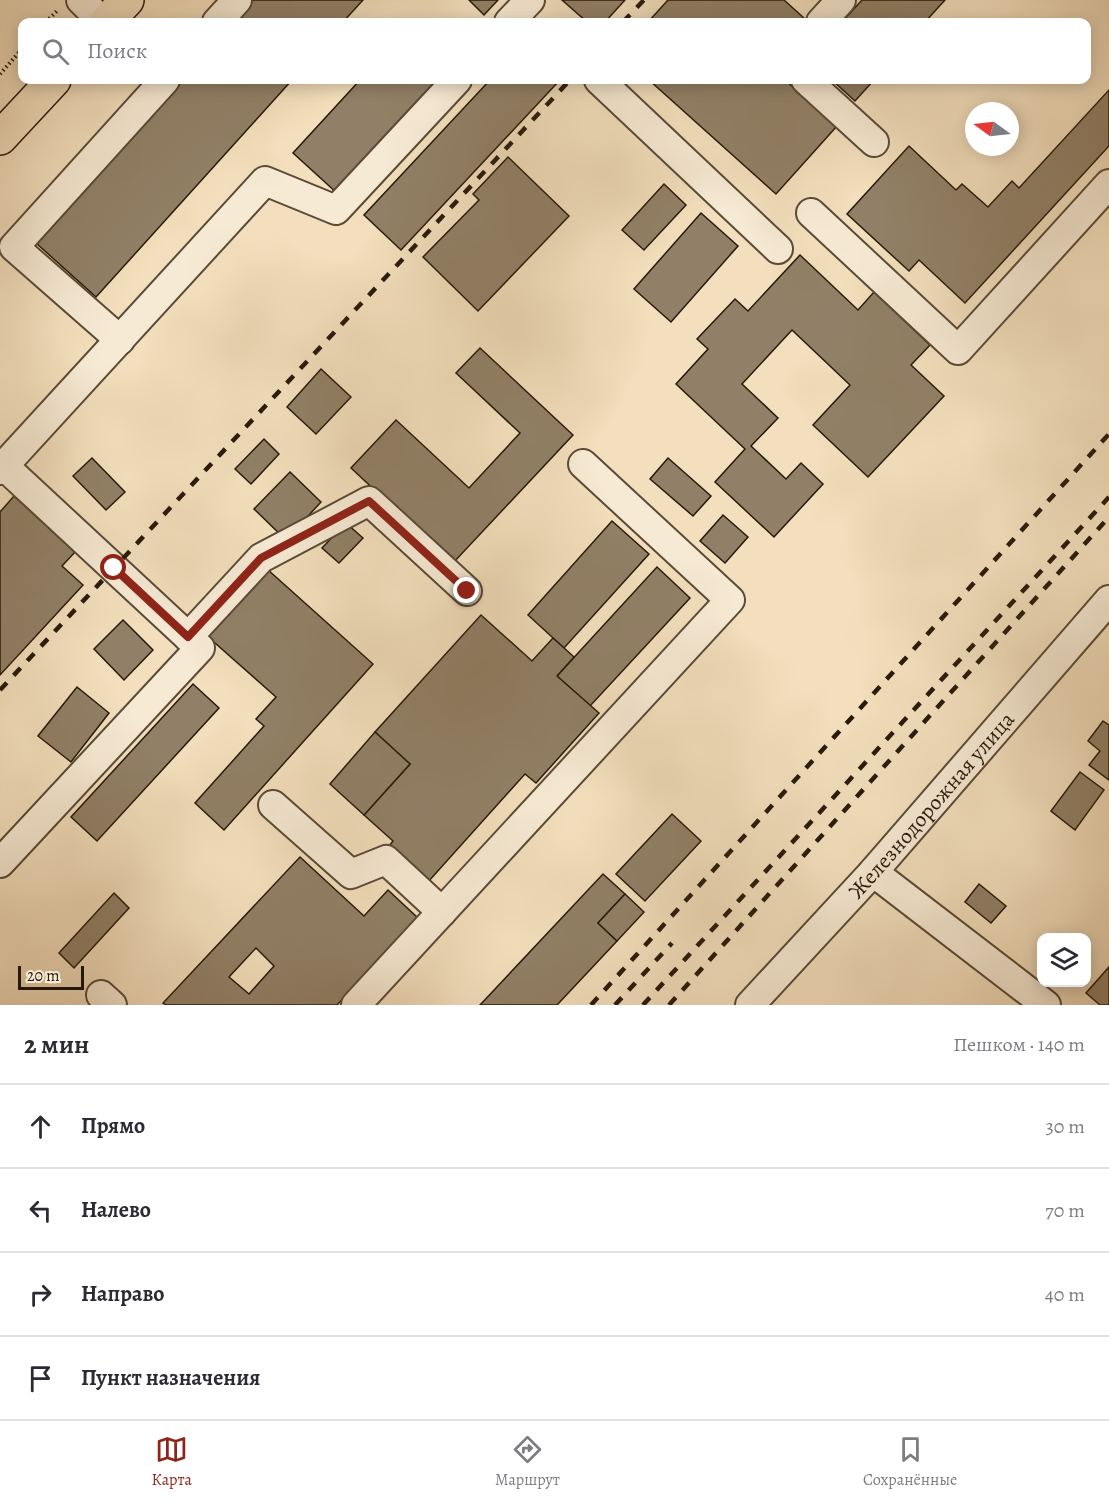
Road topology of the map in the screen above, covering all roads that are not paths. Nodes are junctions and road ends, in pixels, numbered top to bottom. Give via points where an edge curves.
1 (81, 0) edge
2 (127, 0) edge
3 (237, 0) edge
4 (842, 0) edge
5 (101, 18) edge
6 (109, 18) edge
7 (221, 18) edge
8 (825, 18) edge
9 (50, 84) edge
10 (161, 84) edge
11 (453, 84) edge
12 (603, 84) edge
13 (810, 84) edge
14 (0, 138) edge
15 (874, 142) dead end
16 (1109, 184) edge
17 (811, 213) dead end
18 (778, 249) dead end
19 (120, 340) junction
20 (583, 464) dead end
21 (2, 468) edge
22 (467, 591) dead end
23 (1109, 600) edge
24 (188, 637) junction
25 (273, 805) dead end
26 (0, 862) edge
27 (873, 872) junction
28 (442, 912) junction
29 (356, 1005) edge
30 (750, 1005) edge
31 (1046, 1005) edge

1 - 5 street
2 - 6 main road
3 - 7 street
4 - 8 street
9 - 14 main road
10 - 19 street via 14,247
11 - 19 street via 336,210 265,181
12 - 18 street
13 - 15 street
16 - 17 street via 958,350
19 - 21 street
20 - 28 street via 730,600
21 - 24 street
22 - 24 street via 369,501 261,558
23 - 27 street, Железнодорожная улица
24 - 26 street via 200,648
25 - 28 street via 351,874 386,860
27 - 30 street, Железнодорожная улица
27 - 31 street
28 - 29 street

